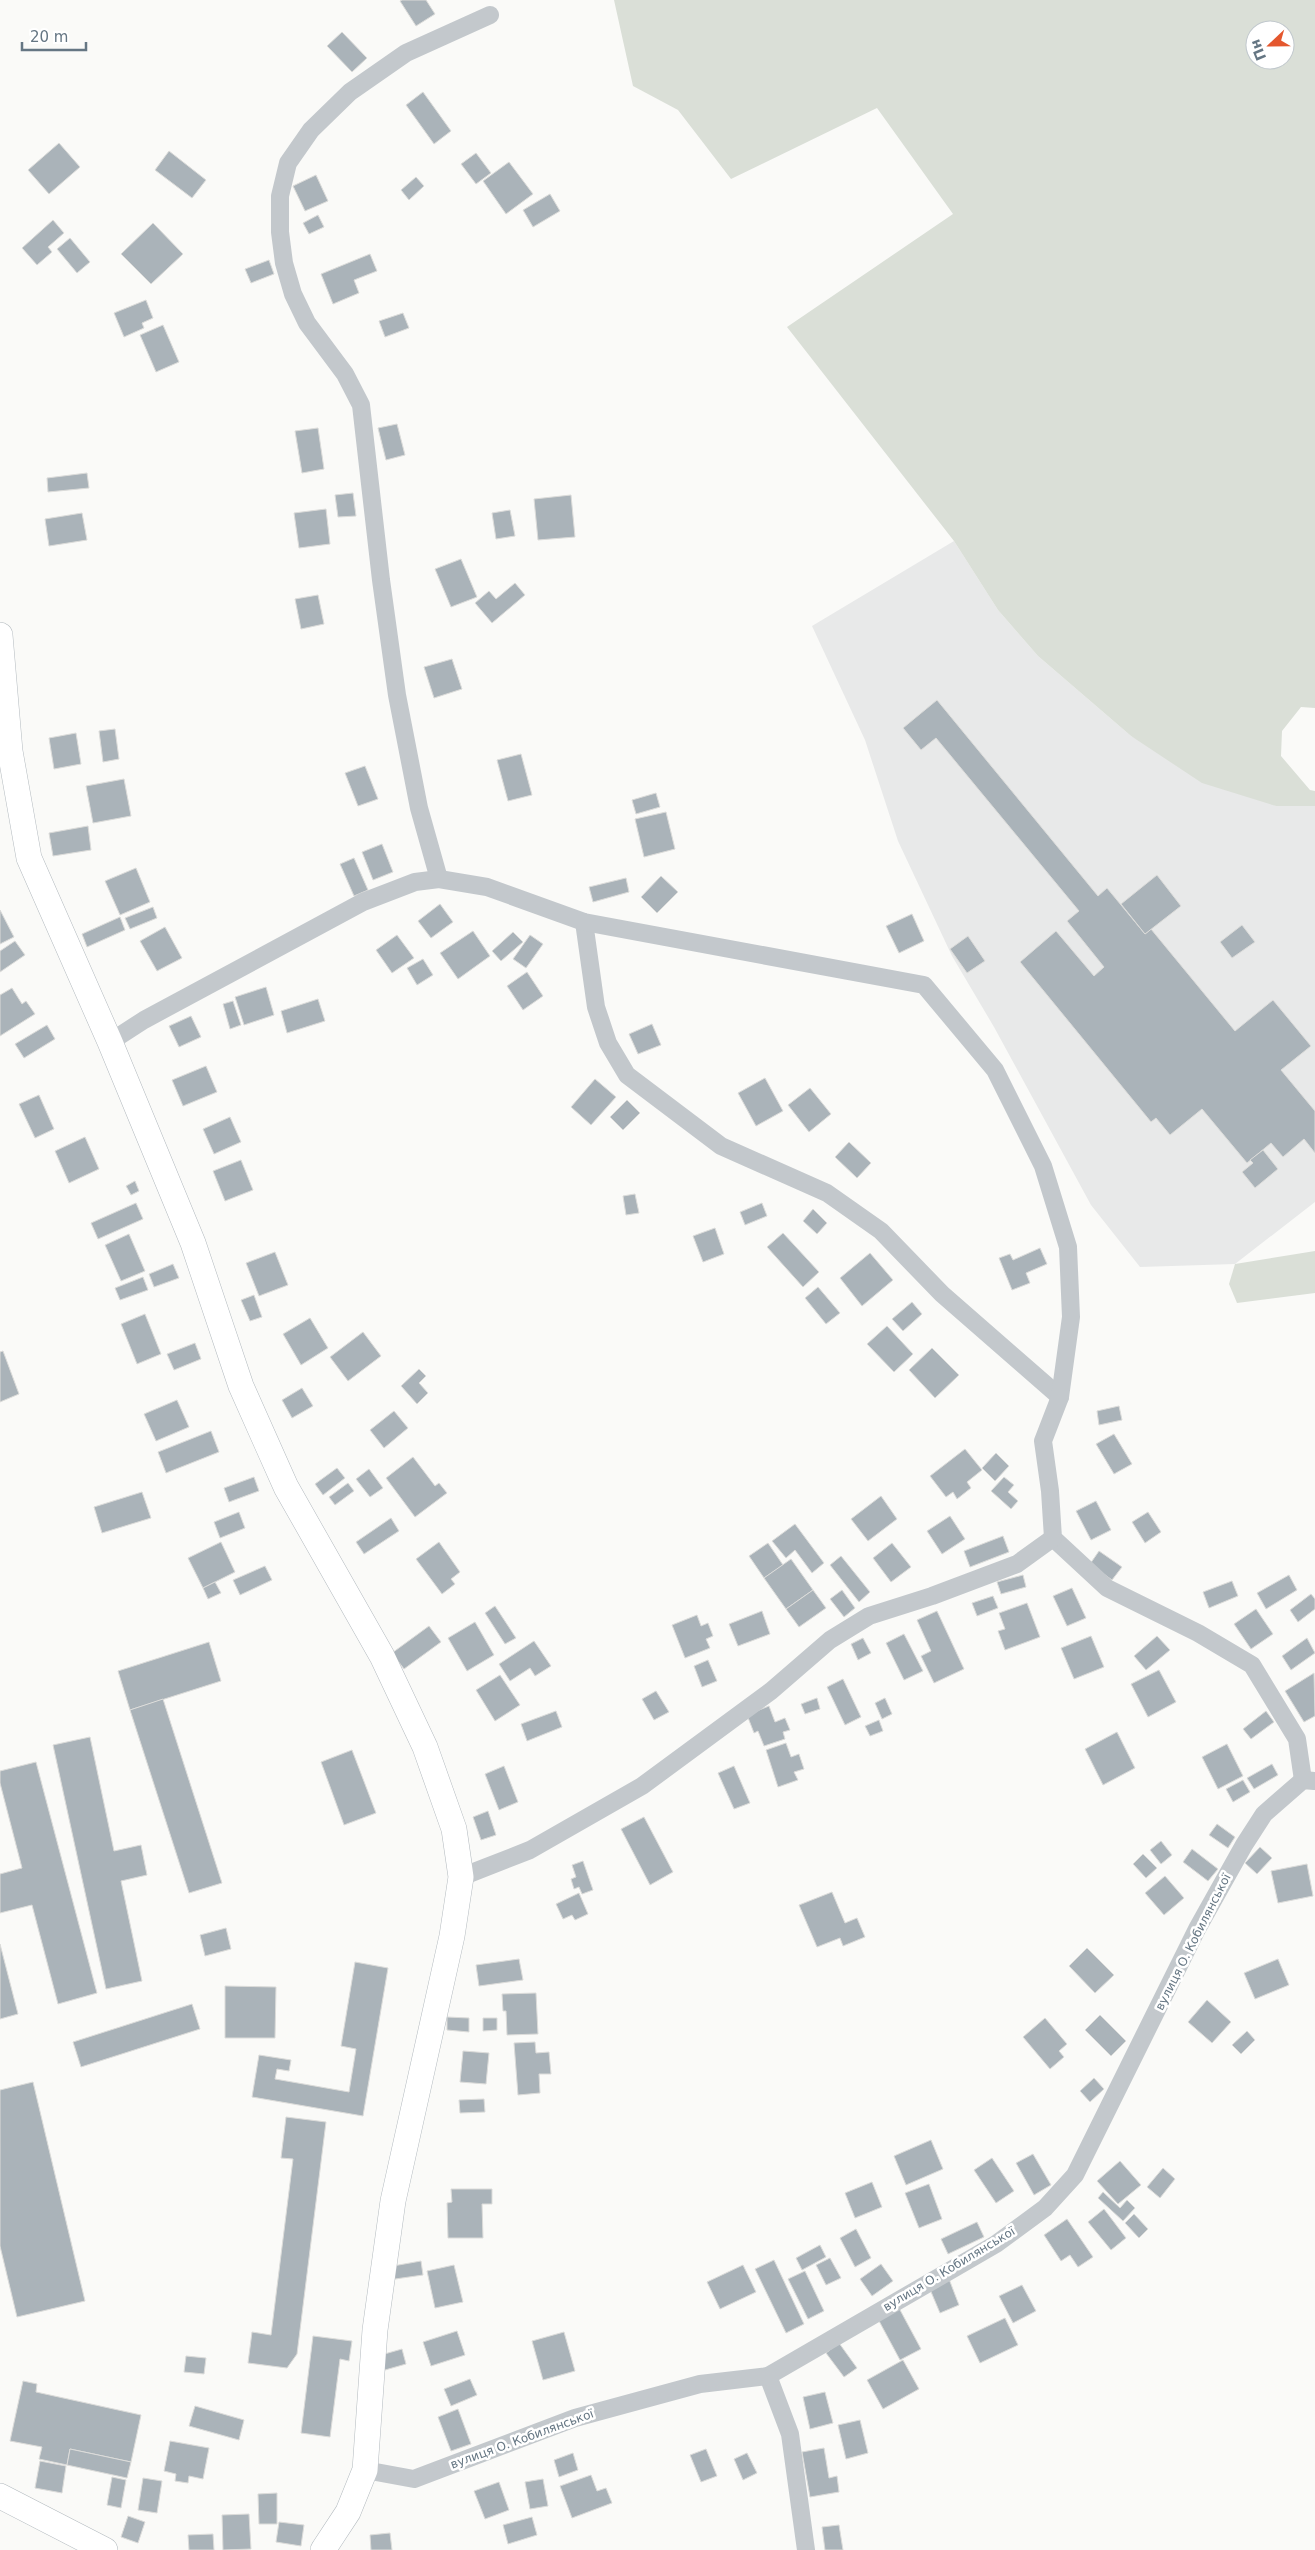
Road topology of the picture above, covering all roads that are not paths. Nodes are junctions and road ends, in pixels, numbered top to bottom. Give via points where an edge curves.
1 (490, 15) dead end
2 (0, 635) edge
3 (439, 879) junction
4 (584, 922) junction
5 (110, 1042) junction
6 (1060, 1396) junction
7 (1053, 1538) junction
8 (1309, 1781) edge
9 (461, 1877) junction
10 (768, 2376) junction
11 (365, 2470) junction
12 (0, 2496) edge
13 (105, 2550) edge
14 (323, 2550) edge
15 (806, 2550) edge

1 - 3 street via 406,53 350,92 305,139 288,164 280,196 284,263 293,294 307,323 345,374 361,405 397,695 419,808
2 - 5 main road via 10,751 29,858
3 - 4 street via 488,887
3 - 5 street via 415,882 363,902 144,1020
4 - 6 street via 596,1007 608,1043 627,1075 721,1146 827,1193 882,1231 942,1294
4 - 6 street via 924,985 995,1070 1043,1166 1068,1247 1071,1317
5 - 9 main road via 193,1243 241,1386 286,1486 382,1656 425,1747 454,1829
6 - 7 street via 1043,1440
7 - 8 street via 1107,1588 1198,1633 1252,1665 1297,1739
7 - 9 street via 1017,1564 869,1616 830,1640 771,1691 642,1786 530,1850
8 - 10 street, вулиця О. Кобилянської via 1264,1814 1244,1845 1197,1930 1075,2175 1045,2208 996,2244
9 - 11 main road via 452,1936 393,2201 375,2330
10 - 11 street, вулиця О. Кобилянської via 700,2384 575,2418 414,2479
10 - 15 street via 790,2434
11 - 14 main road via 348,2512
12 - 13 main road

